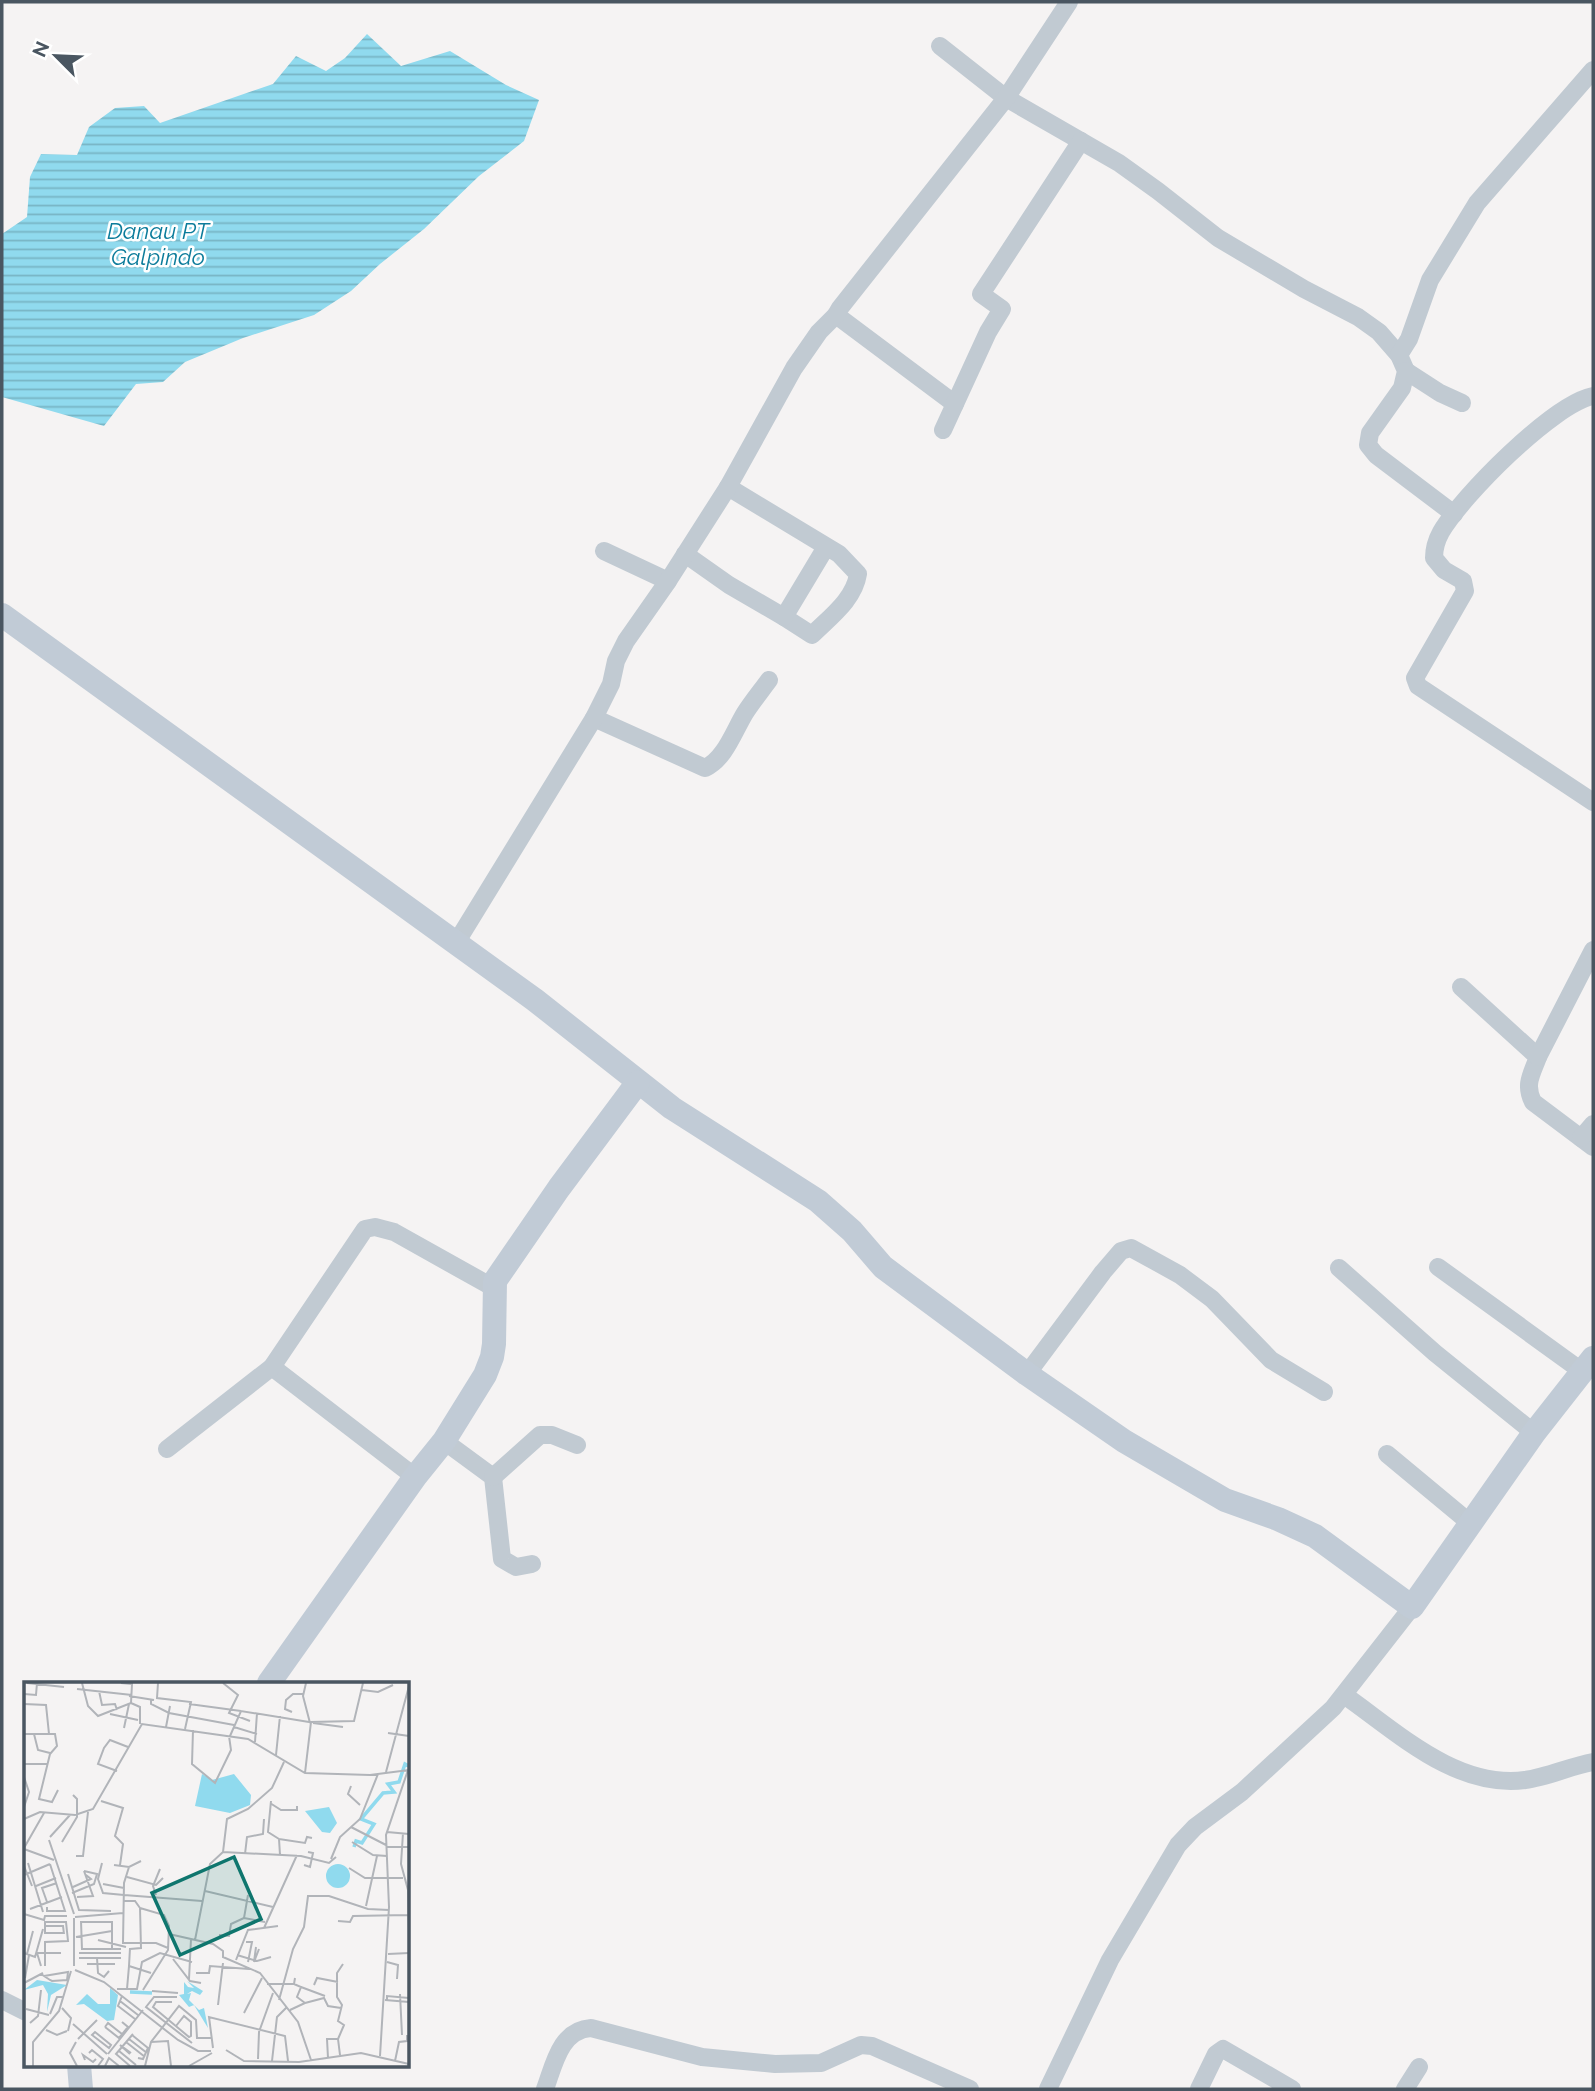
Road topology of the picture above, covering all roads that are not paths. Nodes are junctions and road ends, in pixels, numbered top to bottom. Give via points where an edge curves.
1 (1069, 2) edge
2 (940, 46) dead end
3 (1593, 70) edge
4 (1006, 98) junction
5 (1081, 141) junction
6 (836, 315) junction
7 (1403, 363) junction
8 (1593, 396) edge
9 (1462, 402) dead end
10 (955, 404) junction
11 (943, 430) dead end
12 (728, 487) junction
13 (1454, 514) junction
14 (826, 547) junction
15 (604, 551) dead end
16 (685, 554) junction
17 (668, 581) junction
18 (2, 615) edge
19 (784, 617) junction
20 (769, 680) dead end
21 (594, 718) junction
22 (1593, 802) edge
23 (456, 943) junction
24 (1593, 950) edge
25 (1461, 987) dead end
26 (1538, 1057) junction
27 (638, 1082) junction
28 (1589, 1136) edge
29 (1438, 1267) dead end
30 (1339, 1268) dead end
31 (494, 1289) junction
32 (1588, 1365) edge
33 (272, 1367) junction
34 (1027, 1374) junction
35 (1324, 1392) dead end
36 (1534, 1433) junction
37 (444, 1441) junction
38 (577, 1445) dead end
39 (167, 1449) dead end
40 (1387, 1454) dead end
41 (415, 1477) junction
42 (493, 1477) junction
43 (1470, 1523) junction
44 (532, 1564) dead end
45 (1412, 1607) junction
46 (270, 1682) edge
47 (1344, 1695) junction
48 (1593, 1762) edge
49 (2, 2000) edge
50 (24, 2011) edge
51 (79, 2066) edge
52 (1419, 2067) dead end
53 (81, 2089) edge
54 (545, 2089) edge
55 (970, 2089) edge
56 (1048, 2089) edge
57 (1199, 2089) edge
58 (1292, 2089) edge
59 (1405, 2089) edge

1 - 4 street
2 - 4 street
3 - 7 street via 1477,203 1430,280
4 - 5 street
4 - 6 street
5 - 7 street via 1119,163 1218,237 1369,323
5 - 10 street via 981,294 1002,309
6 - 10 street
6 - 12 street via 794,368
7 - 9 street via 1440,393
7 - 13 street via 1402,388 1370,433 1368,445
8 - 13 street via 1581,398 1550,420 1475,487
10 - 11 street
12 - 14 street
12 - 16 street
13 - 22 street via 1439,535 1434,558 1463,581 1465,591 1415,674 1416,682
14 - 19 street
14 - 19 street via 850,563 858,574 856,586 812,635
15 - 17 street
16 - 17 street
16 - 19 street
17 - 21 street via 626,641
18 - 23 street
20 - 21 street via 714,764 705,768
21 - 23 street
23 - 27 street
24 - 26 street
25 - 26 street
26 - 28 street via 1528,1081 1533,1102
27 - 31 street via 511,1256
27 - 34 street via 818,1201 883,1267
29 - 32 street
30 - 36 street
31 - 33 street via 394,1232 365,1229
31 - 37 street via 492,1357
32 - 36 street
33 - 39 street
33 - 41 street
34 - 35 street via 1103,1272 1121,1251 1131,1248 1202,1291 1271,1360
34 - 45 street via 1124,1441 1225,1500 1315,1536
36 - 43 street
37 - 41 street
37 - 42 street
38 - 42 street via 552,1434 540,1435
40 - 43 street
41 - 46 street
42 - 44 street via 502,1559 516,1567
43 - 45 street
45 - 47 street
47 - 48 street via 1458,1771 1492,1781 1527,1780
47 - 56 street via 1242,1792 1178,1845 1110,1960
49 - 50 street
51 - 53 street
52 - 59 street
54 - 55 street via 564,2042 591,2028 702,2057 775,2064 821,2063 861,2045 872,2046
57 - 58 street via 1223,2049

